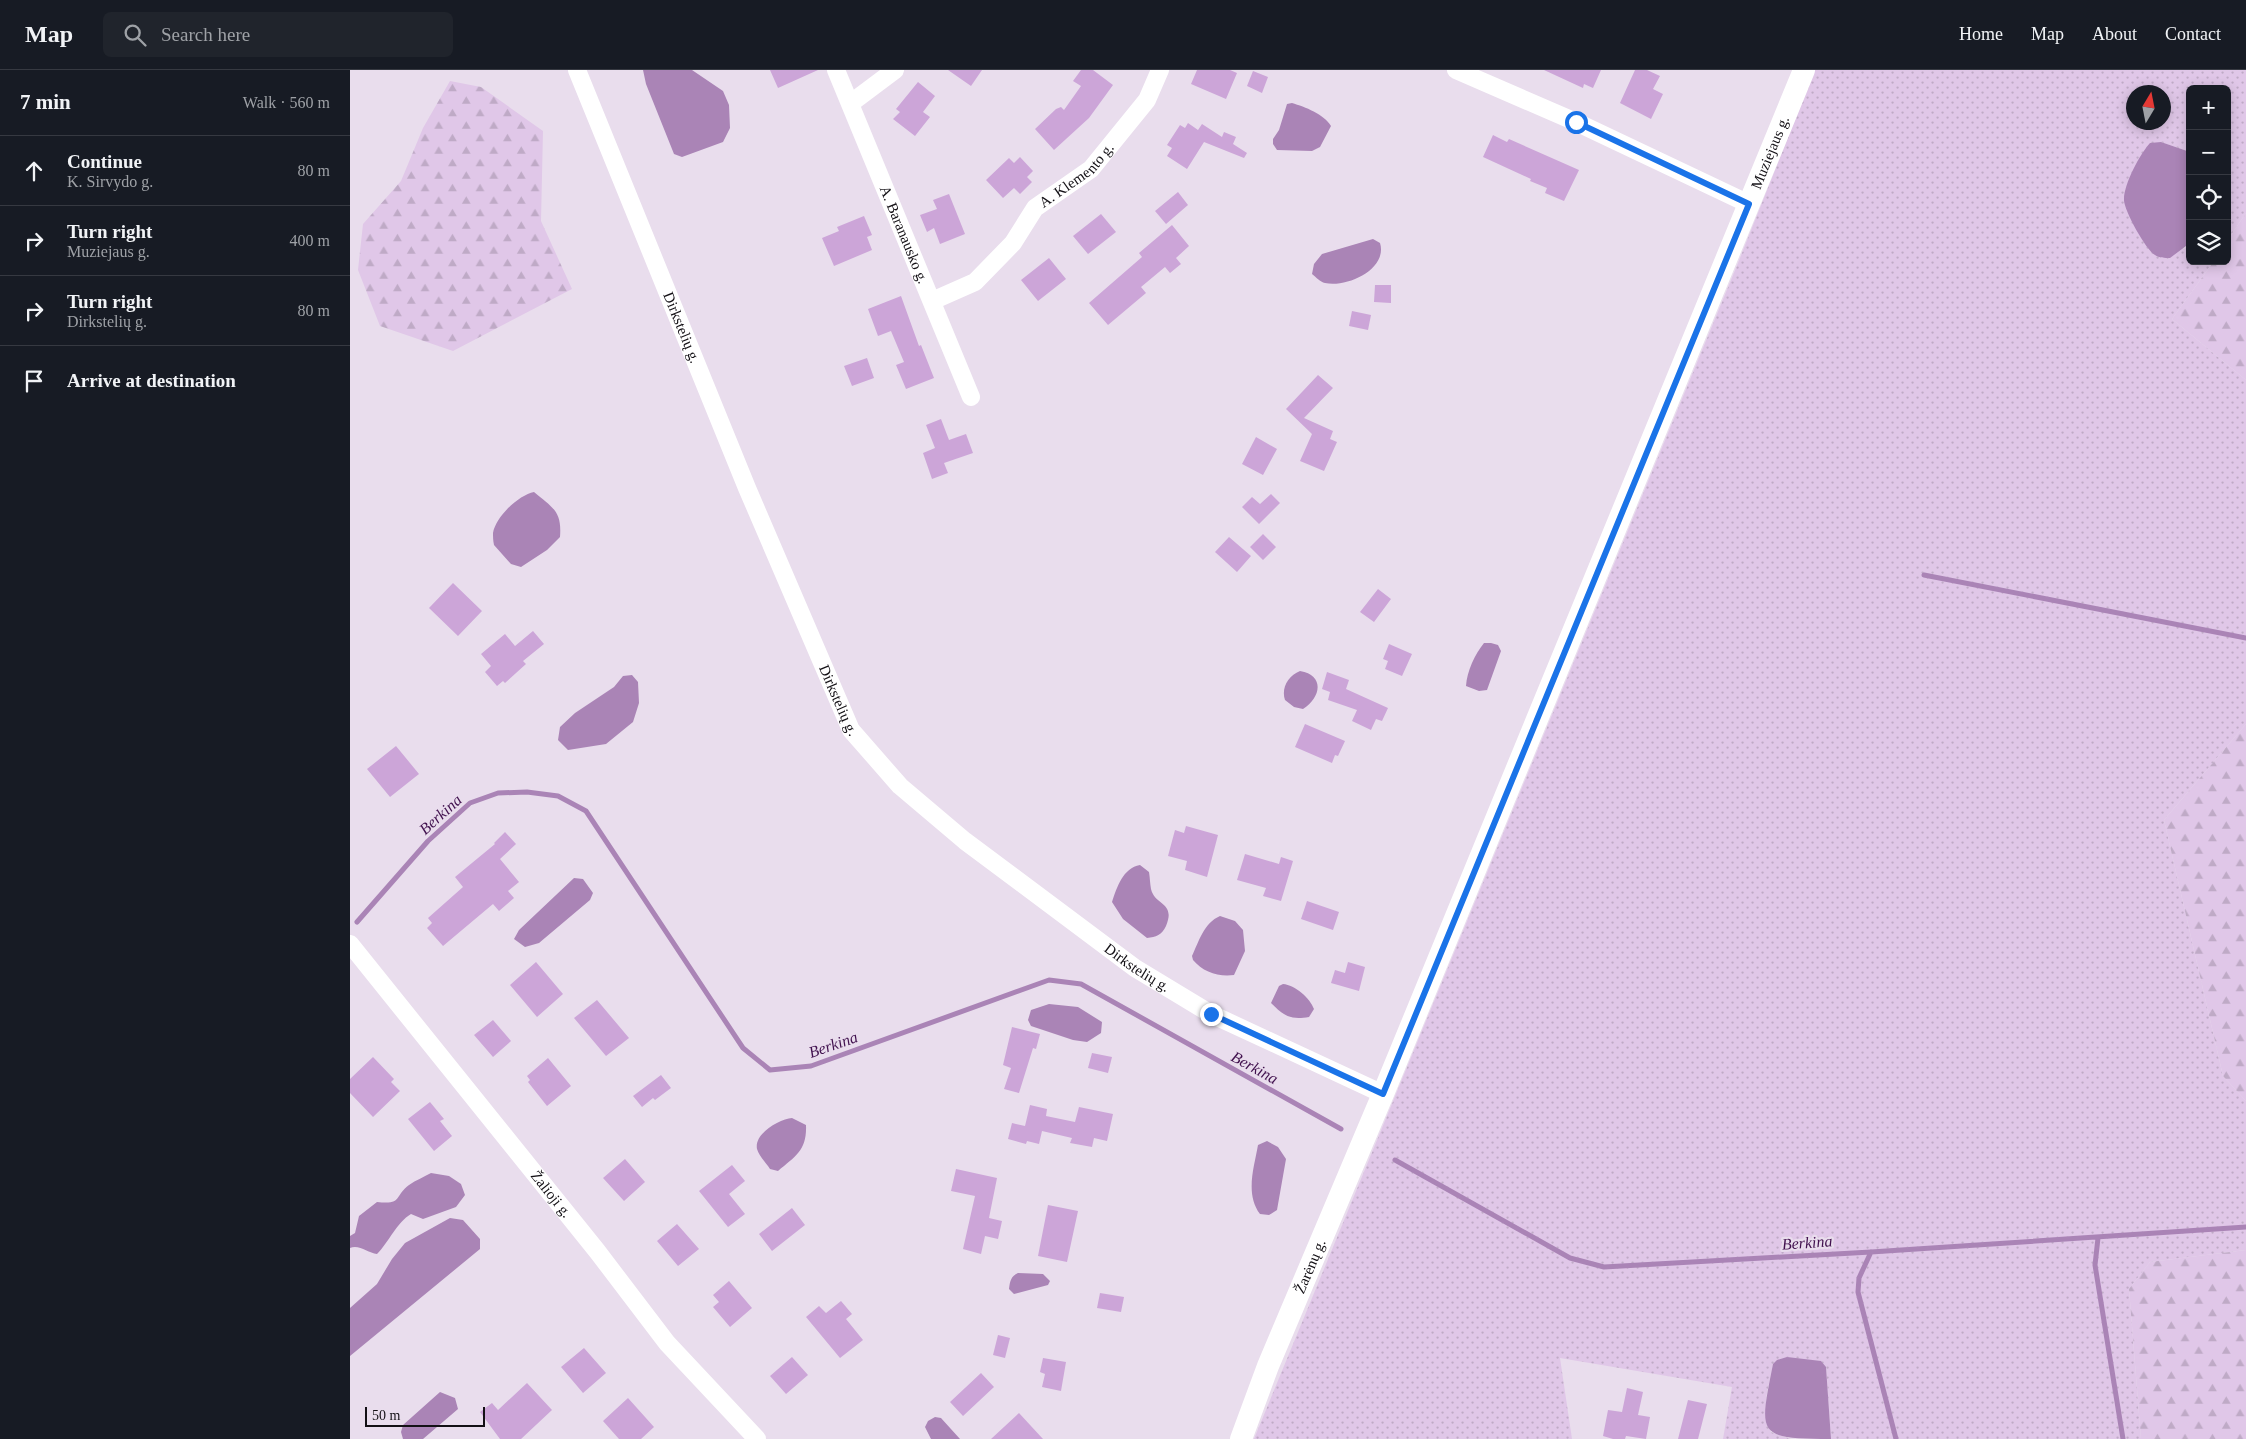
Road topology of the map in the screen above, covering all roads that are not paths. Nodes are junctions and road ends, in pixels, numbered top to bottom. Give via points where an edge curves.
1 (577, 70) edge
2 (836, 70) edge
3 (895, 70) edge
4 (1160, 70) edge
5 (1456, 70) edge
6 (1804, 70) edge
7 (851, 103) junction
8 (1749, 204) junction
9 (932, 302) junction
10 (971, 397) dead end
11 (350, 944) edge
12 (1383, 1094) junction
13 (757, 1439) edge
14 (1242, 1439) edge

1 - 12 street, Dirkstelių g. via 744,479 851,730 900,786 958,835 1135,968 1211,1014
2 - 7 street, A. Baranausko g.
3 - 7 street
4 - 9 street, A. Klemento g. via 1147,100 1091,170 1036,208 1013,243 974,282
5 - 8 street via 1576,122
6 - 8 main road, Muziejaus g.
7 - 9 street, A. Baranausko g.
8 - 12 main road, Muziejaus g.
9 - 10 street, A. Baranausko g.
11 - 13 street, Žalioji g. via 597,1250 667,1343
12 - 14 main road, Žarėnų g. via 1268,1366

